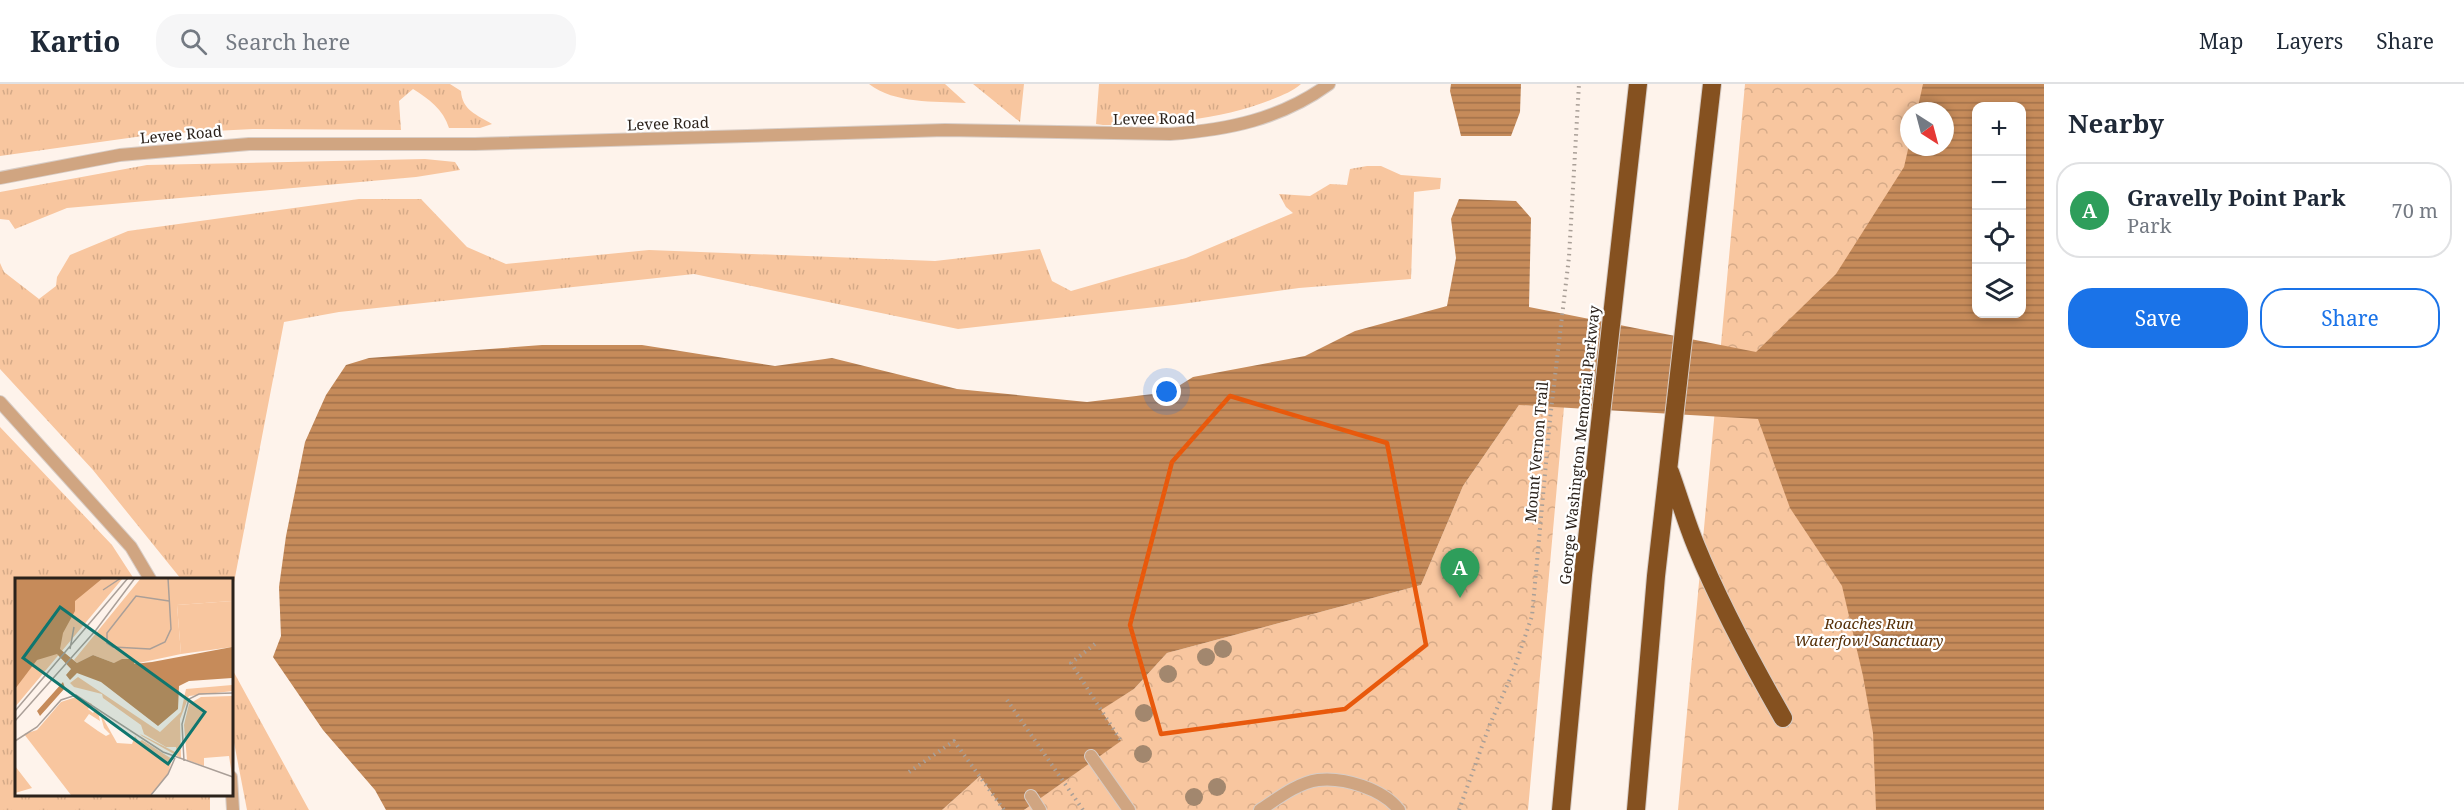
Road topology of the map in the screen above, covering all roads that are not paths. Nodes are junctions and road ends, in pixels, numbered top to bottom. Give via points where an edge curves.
1 (1329, 84) edge
2 (1638, 84) edge
3 (1712, 84) edge
4 (0, 178) edge
5 (0, 402) edge
6 (1669, 468) junction
7 (149, 578) edge
8 (1783, 718) dead end
9 (1091, 756) dead end
10 (232, 794) edge
11 (1030, 796) dead end
12 (233, 810) edge
13 (1040, 810) edge
14 (1129, 810) edge
15 (1260, 810) edge
16 (1399, 810) edge
17 (1561, 810) edge
18 (1636, 810) edge

1 - 4 lane, Levee Road via 1287,109 1248,124 1207,132 945,130 475,144 249,144 120,155
2 - 17 highway, George Washington Memorial Parkway
3 - 6 highway
5 - 7 lane via 131,547
6 - 8 highway via 1712,583
6 - 18 highway
9 - 14 lane
10 - 12 lane
11 - 13 lane
15 - 16 lane via 1291,790 1317,780 1371,790

